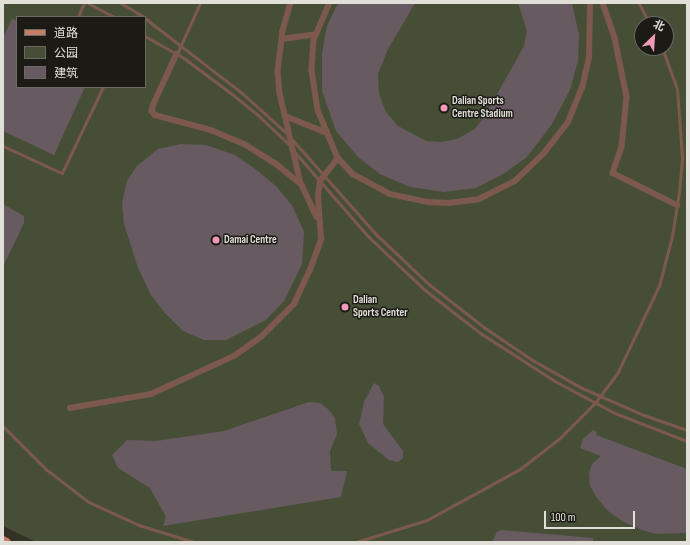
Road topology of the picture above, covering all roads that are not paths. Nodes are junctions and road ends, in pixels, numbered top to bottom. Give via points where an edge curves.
1 (84, 3) edge
2 (88, 3) edge
3 (121, 3) edge
4 (200, 3) edge
5 (291, 3) edge
6 (330, 3) edge
7 (590, 3) edge
8 (602, 3) edge
9 (639, 3) edge
10 (78, 16) edge
11 (112, 16) edge
12 (142, 16) edge
13 (646, 16) edge
14 (146, 19) edge
15 (316, 34) junction
16 (146, 37) edge
17 (282, 39) junction
18 (181, 45) junction
19 (177, 54) junction
20 (665, 56) edge
21 (103, 88) edge
22 (285, 116) junction
23 (325, 132) junction
24 (3, 146) edge
25 (338, 158) junction
26 (302, 185) junction
27 (677, 205) junction
28 (319, 222) junction
29 (600, 396) junction
30 (595, 403) junction
31 (70, 408) dead end
32 (3, 426) edge
33 (687, 430) edge
34 (687, 441) edge
35 (3, 540) edge
36 (7, 542) edge
37 (194, 542) edge
38 (357, 542) edge

1 - 10 lane
2 - 11 lane
3 - 12 lane
4 - 18 lane
5 - 17 street
6 - 15 street
7 - 25 street via 589,57 582,88 568,122 544,153 515,180 479,199 448,203 429,202 390,194 353,174
8 - 27 street via 615,38 627,97 622,147 612,173
9 - 13 lane
14 - 18 lane
15 - 17 street
15 - 23 street via 312,70 314,96
16 - 19 lane
17 - 22 street via 278,71
18 - 19 lane
18 - 29 lane via 262,109 306,153 377,235 429,284 507,343 558,375
19 - 26 street via 152,111 155,115 204,128 246,145 275,163
19 - 30 lane via 231,92 273,128 368,236 424,289 503,349
20 - 27 lane via 677,89 680,120 682,157
21 - 24 lane via 62,173
22 - 23 street
22 - 26 street
23 - 25 street
25 - 28 street via 320,181
26 - 28 street
27 - 29 lane via 659,286 617,374
28 - 31 street via 321,239 294,304 261,337 234,356 204,371 139,397
29 - 30 lane
29 - 33 lane
30 - 34 lane
30 - 38 lane via 559,439 520,469 484,491 427,520
32 - 37 lane via 46,469 89,502 139,525
35 - 36 main road

